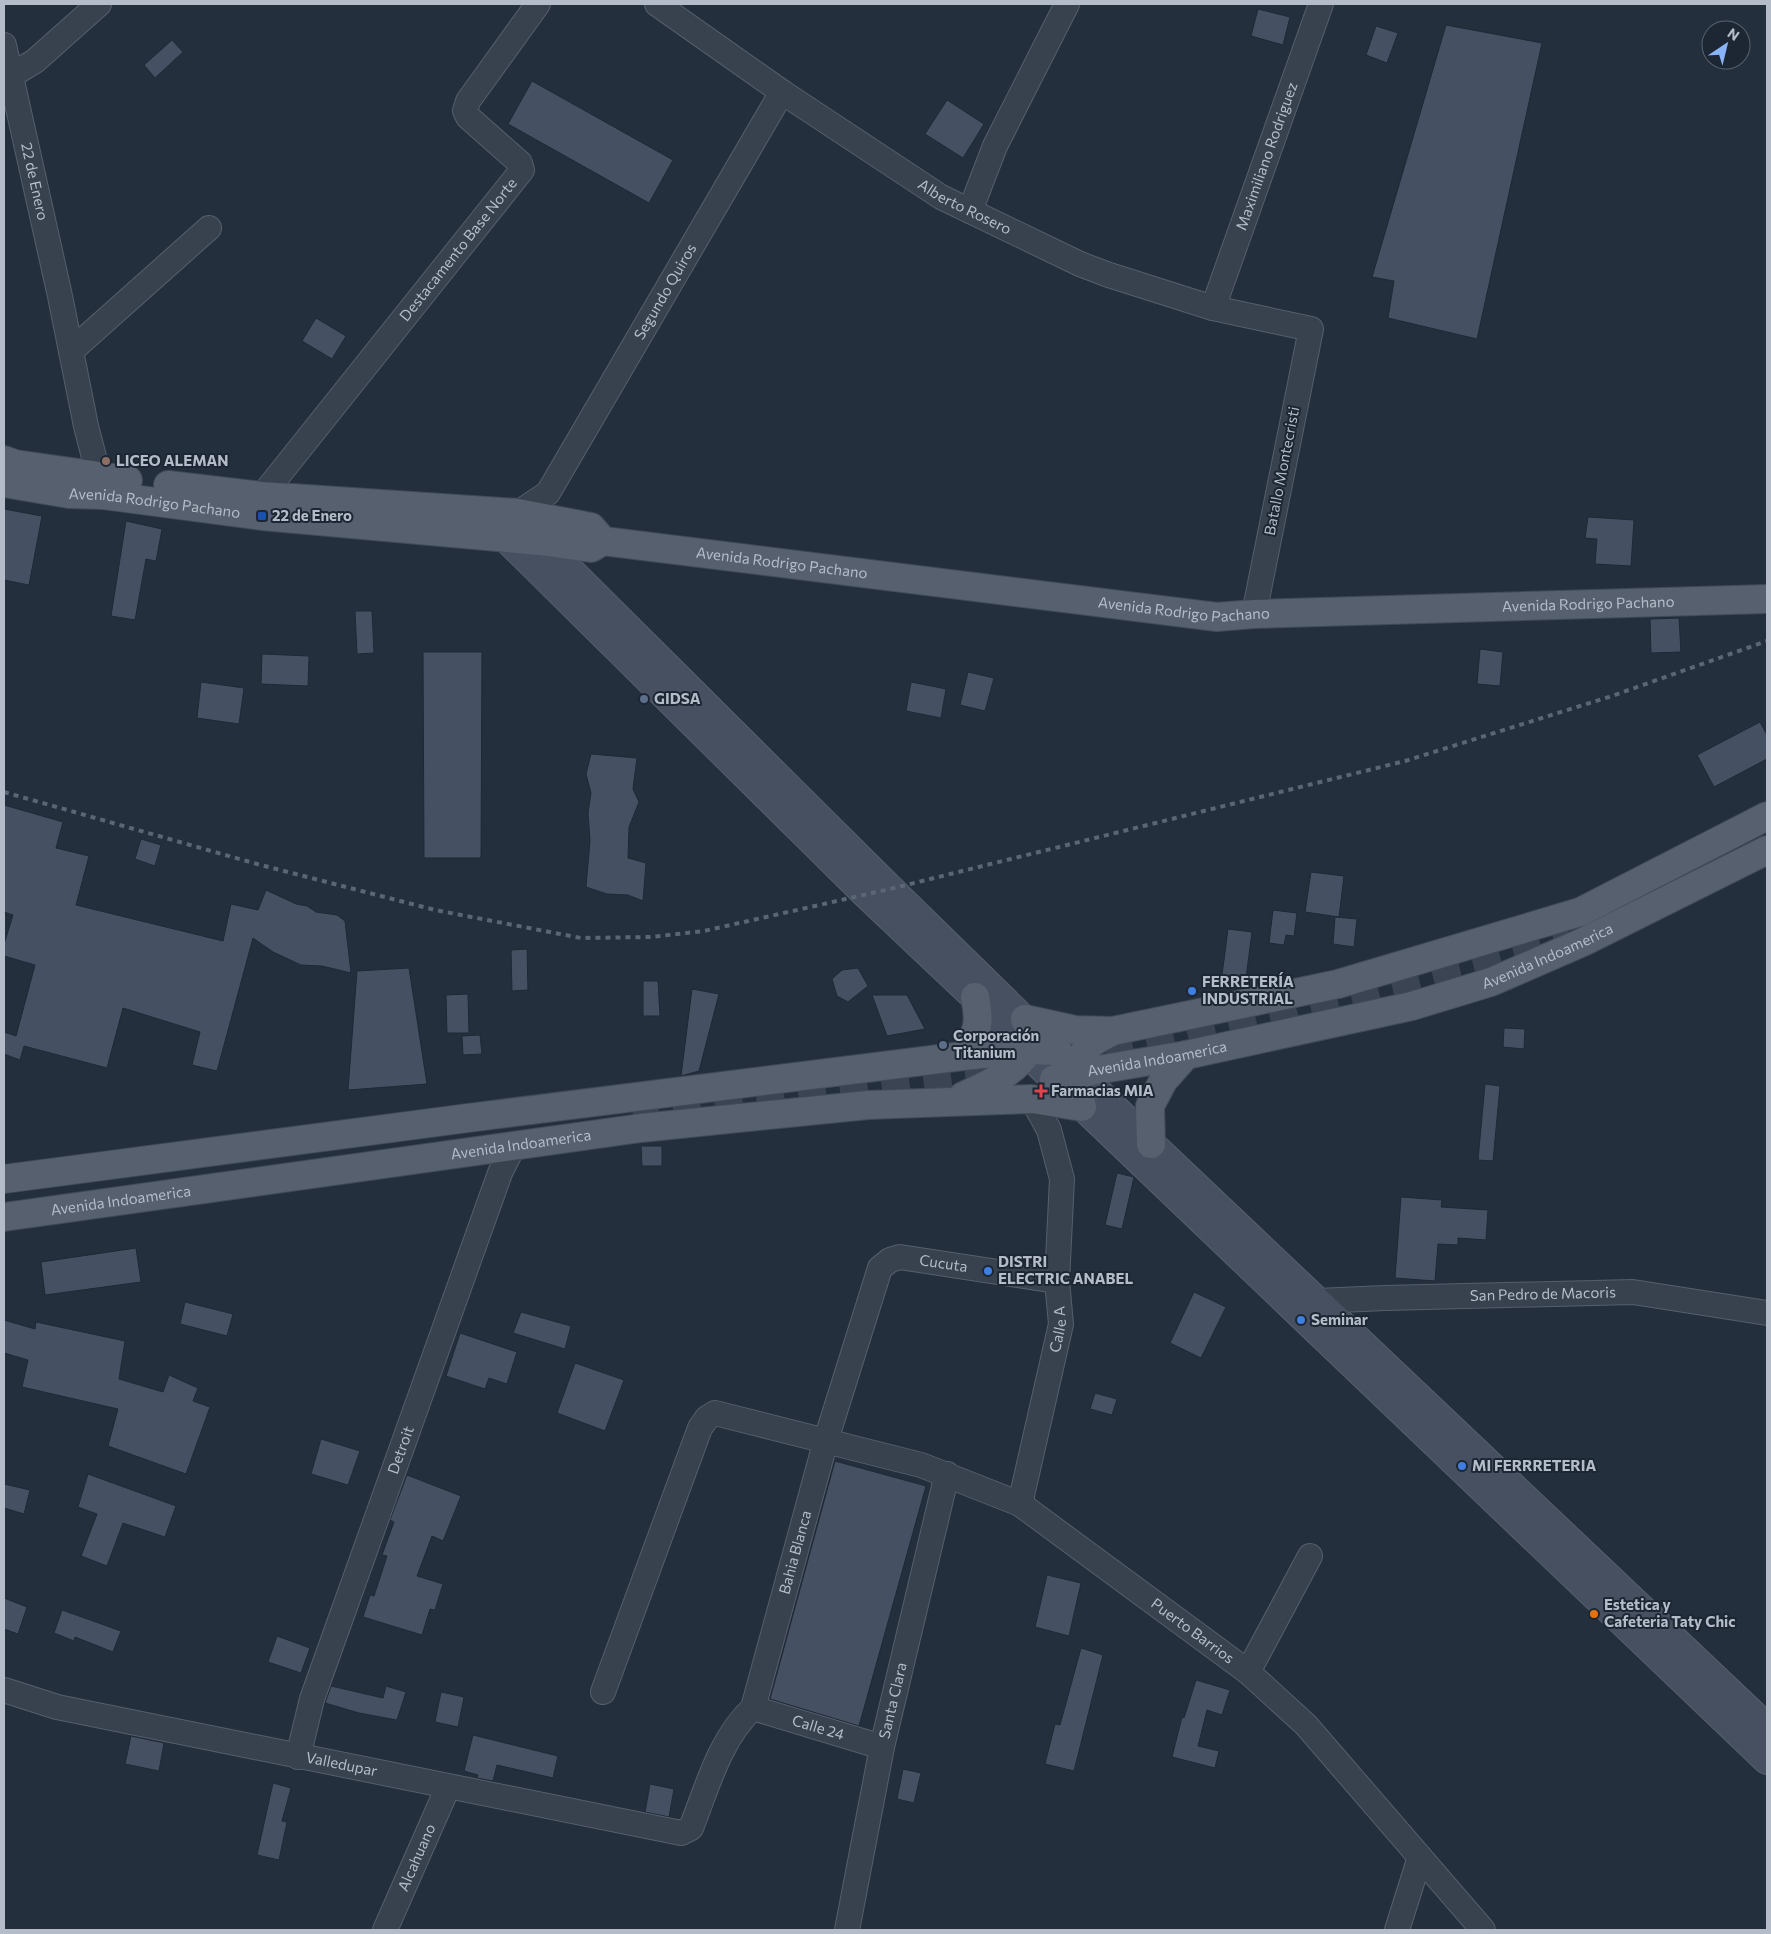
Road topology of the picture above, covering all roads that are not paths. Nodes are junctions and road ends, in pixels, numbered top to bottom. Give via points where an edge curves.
1 (99, 4) edge
2 (538, 4) edge
3 (657, 4) edge
4 (1067, 4) edge
5 (1321, 4) edge
6 (4, 45) edge
7 (10, 76) junction
8 (782, 92) junction
9 (970, 212) junction
10 (209, 228) dead end
11 (1213, 308) junction
12 (1311, 329) joint
13 (71, 350) junction
14 (4, 460) edge
15 (4, 483) edge
16 (101, 486) junction
17 (262, 496) junction
18 (518, 514) junction
19 (546, 517) junction
20 (506, 538) junction
21 (1767, 599) edge
22 (1254, 614) junction
23 (1767, 816) edge
24 (1767, 850) edge
25 (975, 997) junction
26 (1025, 1019) junction
27 (1113, 1031) junction
28 (1026, 1052) junction
29 (1059, 1052) junction
30 (1186, 1055) junction
31 (963, 1056) junction
32 (1067, 1076) junction
33 (1032, 1099) junction
34 (952, 1101) junction
35 (1082, 1107) junction
36 (1151, 1144) junction
37 (513, 1147) junction
38 (4, 1179) edge
39 (4, 1217) edge
40 (890, 1260) joint
41 (1057, 1281) junction
42 (1317, 1301) junction
43 (1767, 1314) edge
44 (826, 1440) junction
45 (947, 1474) junction
46 (1020, 1504) junction
47 (1310, 1556) dead end
48 (1248, 1672) junction
49 (4, 1690) edge
50 (603, 1692) dead end
51 (753, 1708) junction
52 (1767, 1728) edge
53 (882, 1747) junction
54 (298, 1757) junction
55 (1767, 1760) edge
56 (448, 1787) junction
57 (681, 1833) joint
58 (1420, 1857) junction
59 (385, 1930) edge
60 (847, 1930) edge
61 (1397, 1930) edge
62 (1484, 1930) edge

1 - 7 street via 35,62
2 - 17 street, Destacamento Base Norte via 468,101 465,111 520,163 522,170
3 - 8 street, Alberto Rosero
4 - 9 street via 995,146
5 - 11 street, Maximiliano Rodriguez
6 - 7 street, 22 de Enero
7 - 13 street, 22 de Enero
8 - 9 street, Alberto Rosero via 941,197
8 - 19 street, Segundo Quiros
9 - 11 street, Alberto Rosero via 1080,264
10 - 13 street
11 - 12 street, Alberto Rosero
12 - 22 street, Batallo Montecristi
13 - 16 street, 22 de Enero
14 - 16 main road, Avenida Rodrigo Pachano
15 - 16 main road, Avenida Rodrigo Pachano via 69,494
16 - 17 main road, Avenida Rodrigo Pachano
16 - 20 main road, Avenida Rodrigo Pachano via 262,516
17 - 18 main road, Avenida Rodrigo Pachano
18 - 19 main road, Avenida Rodrigo Pachano
18 - 20 street
19 - 20 main road, Avenida Rodrigo Pachano
19 - 22 main road, Avenida Rodrigo Pachano via 591,527 603,541 1217,617
19 - 26 street via 883,882
20 - 25 street via 865,893
21 - 22 main road, Avenida Rodrigo Pachano
23 - 27 main road, Avenida Indoamerica via 1580,912 1338,984
24 - 30 main road, Avenida Indoamerica via 1583,942 1491,982 1412,1006
25 - 28 street
25 - 31 main road via 980,1020
26 - 27 main road via 1075,1030
26 - 28 main road via 1031,1033
26 - 29 street
27 - 32 main road, Avenida Indoamerica via 1092,1043
28 - 29 main road via 1038,1049
28 - 31 main road
28 - 32 street
28 - 34 main road, Avenida Indoamerica via 1010,1071 994,1082
29 - 32 street
30 - 32 main road, Avenida Indoamerica
30 - 36 main road via 1162,1081 1150,1106
31 - 38 main road
32 - 35 main road via 1079,1094
32 - 36 street
33 - 34 main road
33 - 35 main road
33 - 41 street, Calle A via 1049,1130 1062,1179
34 - 37 main road, Avenida Indoamerica via 868,1105 641,1128
35 - 55 street
36 - 42 street
37 - 39 main road, Avenida Indoamerica
37 - 54 street, Detroit via 500,1173 312,1699
40 - 41 street, Cucuta via 900,1257
40 - 44 street, Bahia Blanca via 880,1268
41 - 46 street, Calle A via 1061,1324
42 - 43 street, San Pedro de Macoris via 1633,1292
42 - 52 street
44 - 45 street, Puerto Barrios
44 - 50 street, Puerto Barrios via 715,1413 707,1418 700,1428
44 - 51 street, Bahia Blanca
45 - 46 street, Puerto Barrios
45 - 53 street, Santa Clara
46 - 48 street, Puerto Barrios
47 - 48 street
48 - 58 street, Puerto Barrios via 1306,1725
49 - 54 street, Valledupar via 57,1707
51 - 53 street, Calle 24
51 - 57 street, Bahia Blanca via 739,1721 728,1739 690,1828
53 - 60 street, Santa Clara
54 - 56 street, Valledupar
56 - 57 street, Valledupar
56 - 59 street, Alcahuano
58 - 61 street
58 - 62 street, Puerto Barrios

